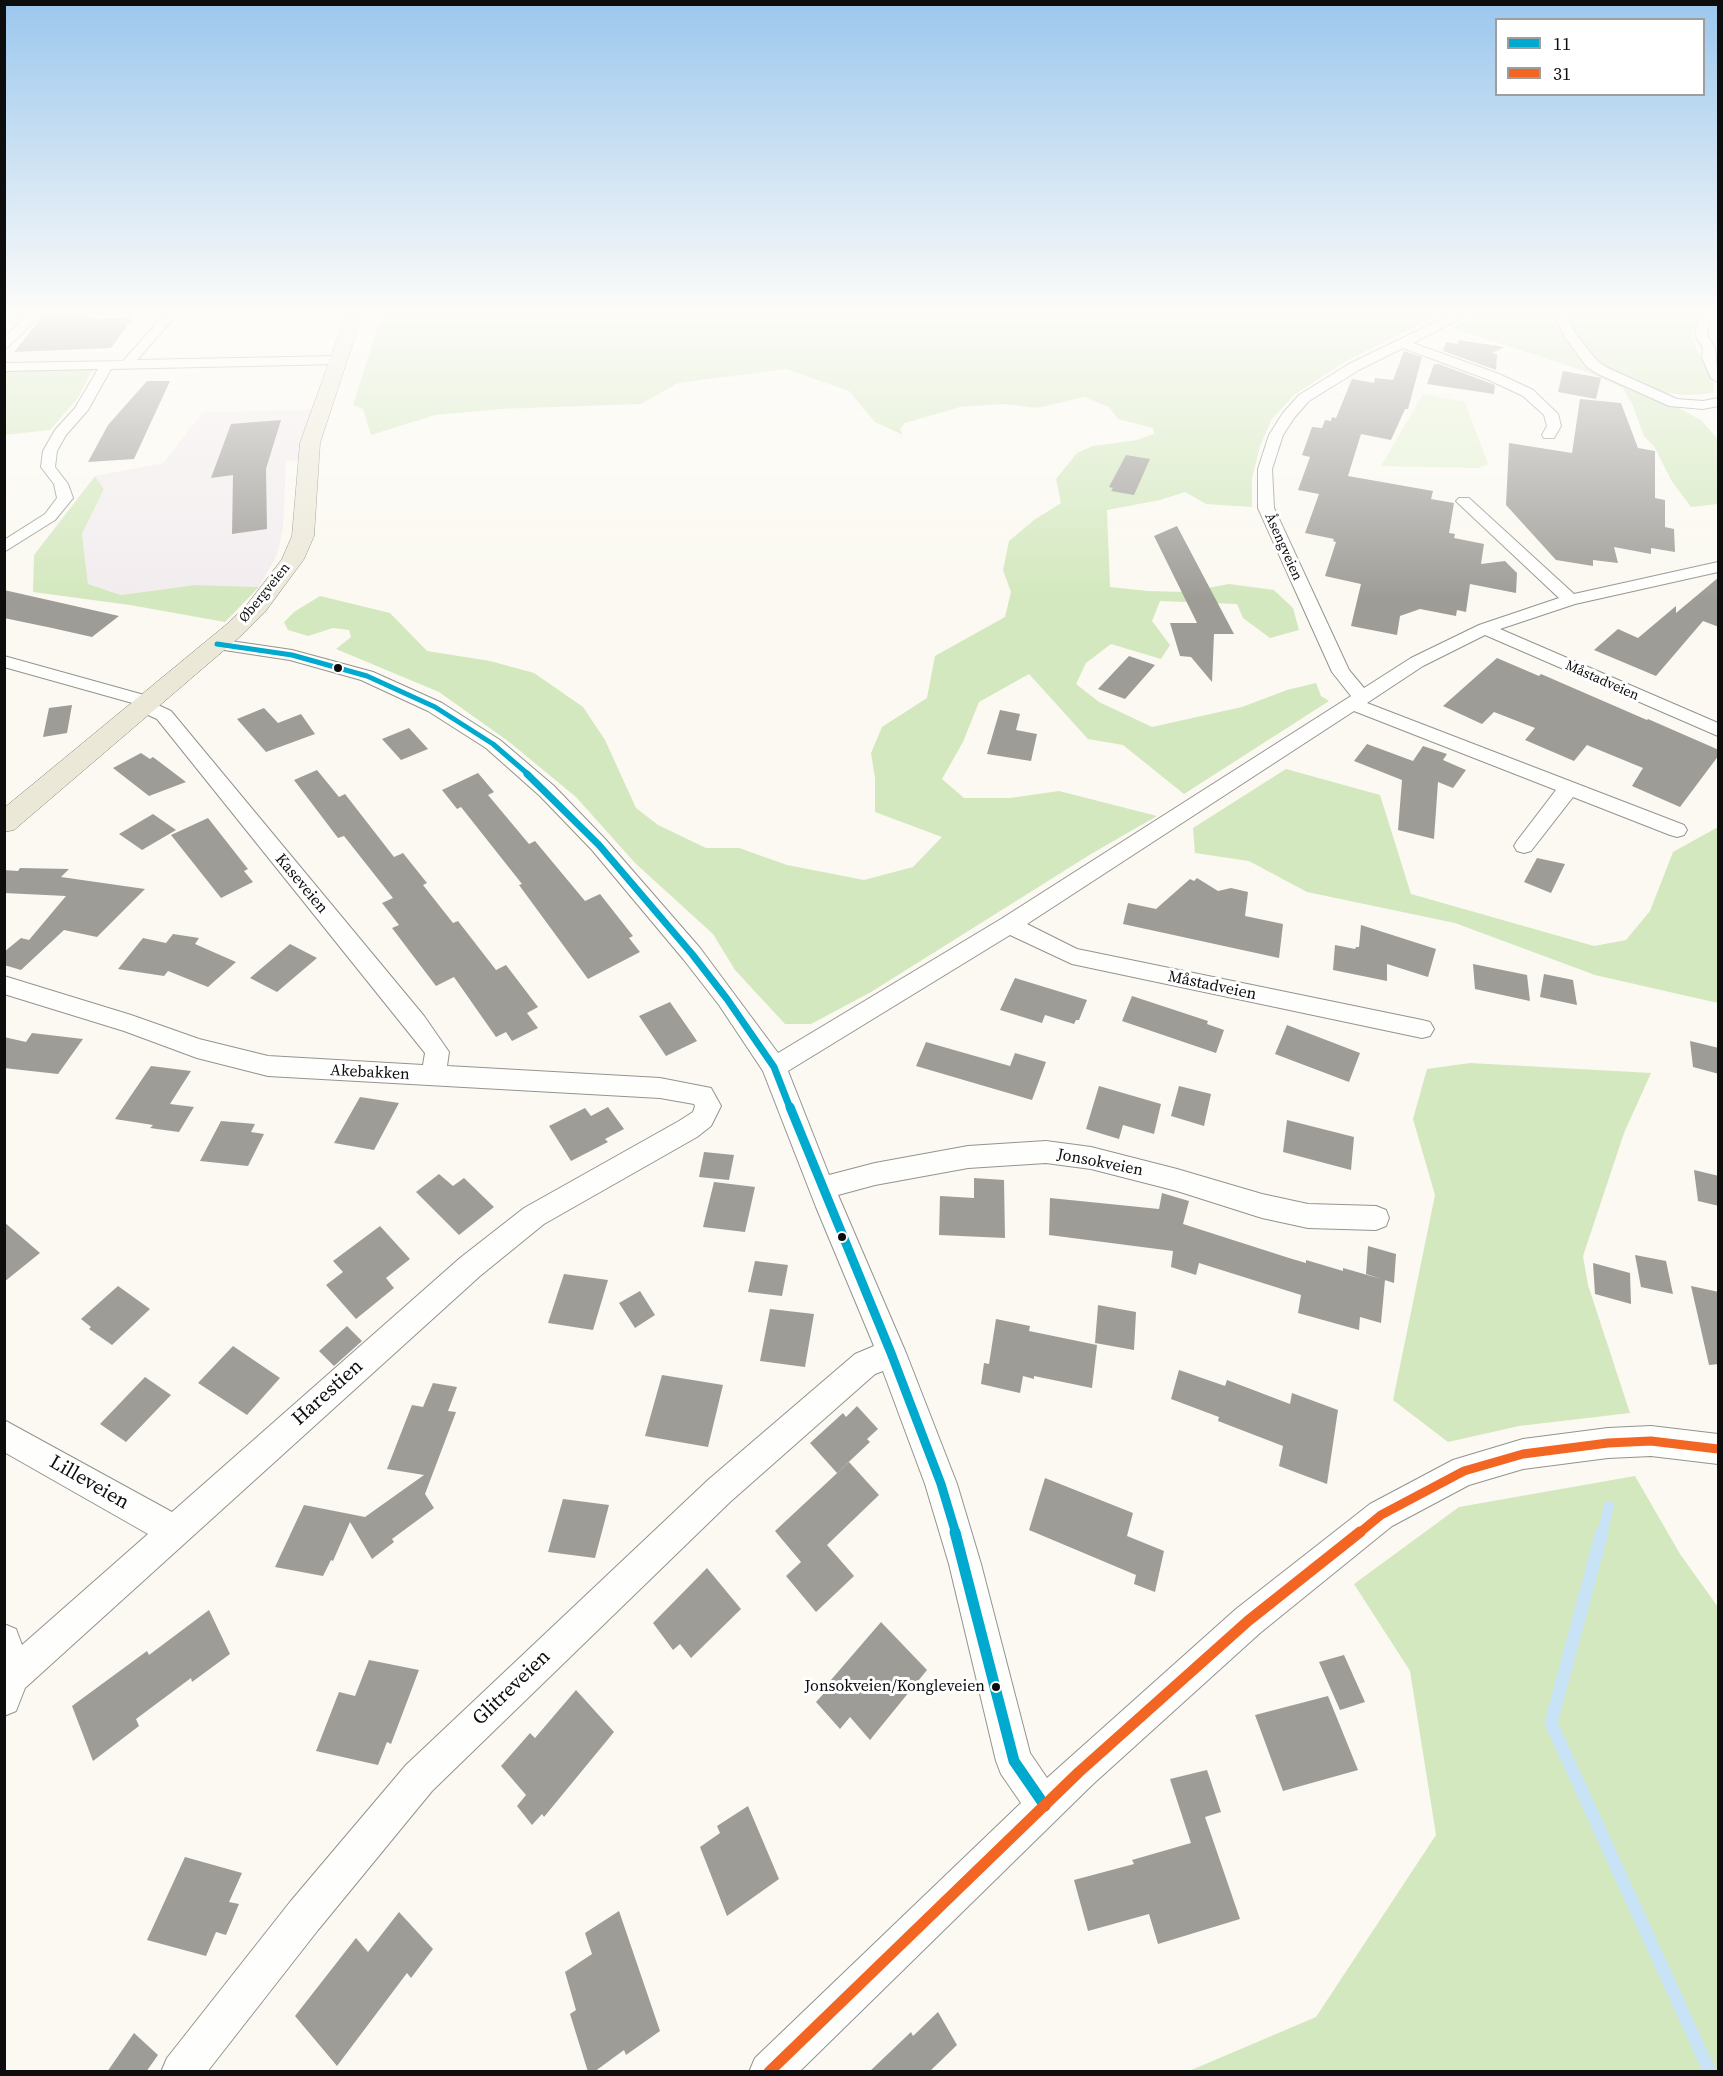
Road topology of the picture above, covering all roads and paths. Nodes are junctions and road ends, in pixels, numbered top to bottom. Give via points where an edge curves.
1 (83, 406) edge
2 (323, 406) edge
3 (1297, 406) edge
4 (1542, 406) edge
5 (1549, 435) dead end
6 (1464, 501) dead end
7 (4, 547) edge
8 (1719, 567) edge
9 (1570, 600) junction
10 (235, 629) junction
11 (1485, 629) junction
12 (217, 644) junction
13 (292, 655) junction
14 (4, 661) edge
15 (1357, 700) junction
16 (146, 704) junction
17 (1719, 730) edge
18 (1569, 788) junction
19 (4, 823) edge
20 (1677, 830) dead end
21 (1524, 846) dead end
22 (1009, 925) junction
23 (4, 985) edge
24 (1422, 1029) dead end
25 (774, 1067) junction
26 (433, 1076) junction
27 (688, 1129) joint
28 (822, 1188) junction
29 (1376, 1218) dead end
30 (891, 1353) junction
31 (4, 1435) edge
32 (1719, 1449) edge
33 (174, 1531) junction
34 (4, 1641) edge
35 (8, 1688) edge
36 (1045, 1806) junction
37 (181, 2072) edge
38 (769, 2072) edge

1 - 7 street via 50,451 48,467 61,484 65,498 50,517
2 - 10 main road, Øbergveien via 310,443 303,536 278,581
3 - 15 street, Åsengveien via 1276,435 1265,469 1266,508
4 - 5 street via 1551,414 1554,426
6 - 9 street
8 - 9 street
9 - 11 street
10 - 12 main road, Øbergveien
10 - 13 street
11 - 15 street via 1417,663
11 - 17 street, Måstadveien
12 - 13 street
12 - 16 main road, Øbergveien
13 - 25 street via 402,690 464,725 547,790 692,954
14 - 16 street
15 - 18 street
15 - 22 street
16 - 19 main road, Øbergveien
16 - 26 street, Kaseveien via 164,715 416,1023 437,1052
18 - 20 street
18 - 21 street
22 - 24 street, Måstadveien via 1072,956
22 - 25 street
23 - 26 street, Akebakken via 197,1048 268,1066
25 - 28 street
26 - 27 street, Akebakken via 690,1091 702,1095 708,1106 702,1119
27 - 33 street, Harestien via 534,1216 458,1278
28 - 29 street, Jonsokveien via 968,1156 1046,1152 1091,1158 1308,1216
28 - 30 street
30 - 36 street via 941,1484 1014,1761
30 - 37 street, Glitreveien via 866,1364 719,1491 418,1778
31 - 33 street, Lilleveien
32 - 36 street via 1651,1441 1608,1443 1523,1454 1464,1471 1381,1515 1248,1621
33 - 35 street, Harestien
34 - 35 street
36 - 38 street

